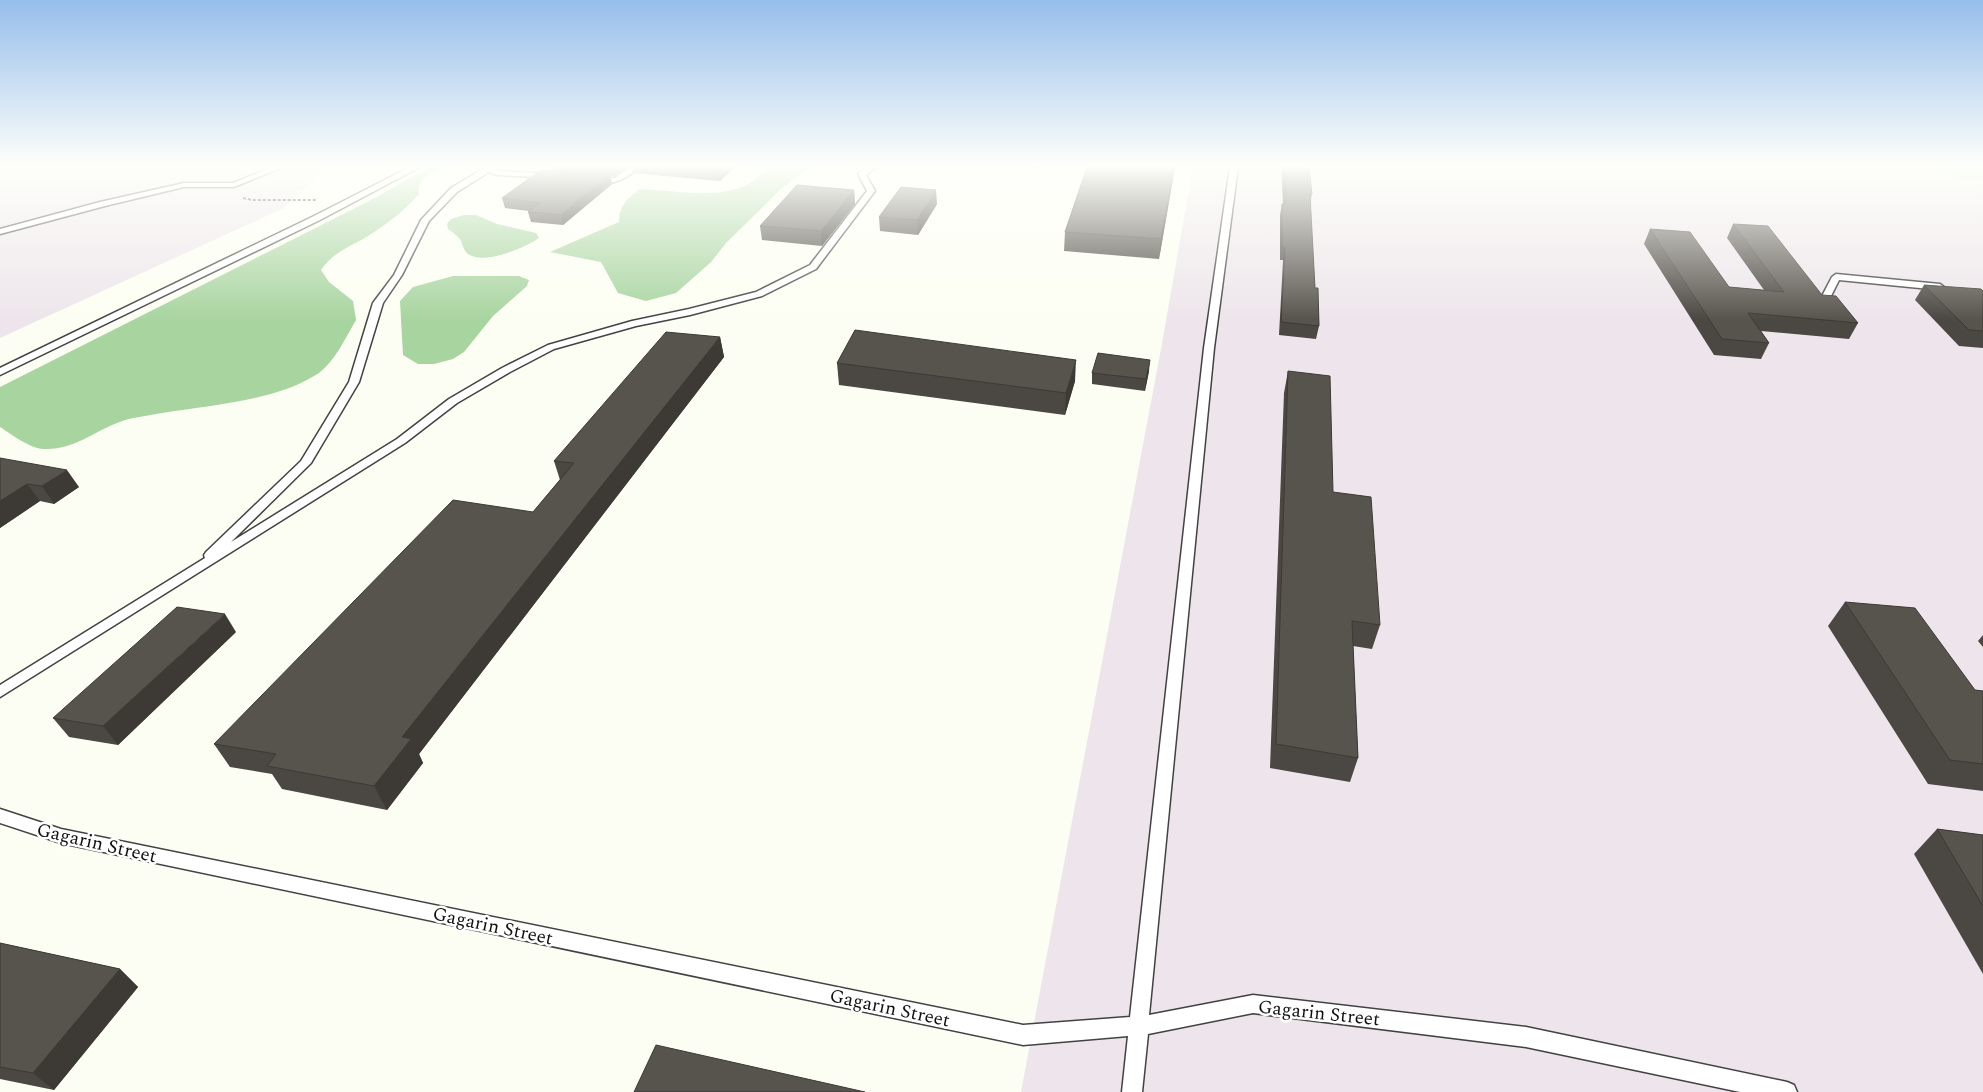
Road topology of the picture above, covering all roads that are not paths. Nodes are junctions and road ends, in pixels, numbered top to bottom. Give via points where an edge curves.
1 (52, 218) edge
2 (318, 218) edge
3 (427, 218) edge
4 (851, 218) edge
5 (1227, 218) edge
6 (0, 232) edge
7 (1945, 287) edge
8 (1825, 300) edge
9 (0, 372) edge
10 (193, 572) junction
11 (0, 692) edge
12 (0, 816) edge
13 (1139, 1026) junction
14 (1132, 1092) edge
15 (1787, 1092) edge

1 - 6 lane
2 - 9 lane
3 - 10 lane via 398,275 378,303 354,382 305,463
4 - 10 lane via 813,267 759,294 635,323 551,347 506,370 453,401 401,441
5 - 13 lane via 1209,348
7 - 8 lane via 1836,277
10 - 11 lane
12 - 13 lane, Gagarin Street via 61,836 1023,1035
13 - 14 lane
13 - 15 lane, Gagarin Street via 1253,1004 1526,1036

